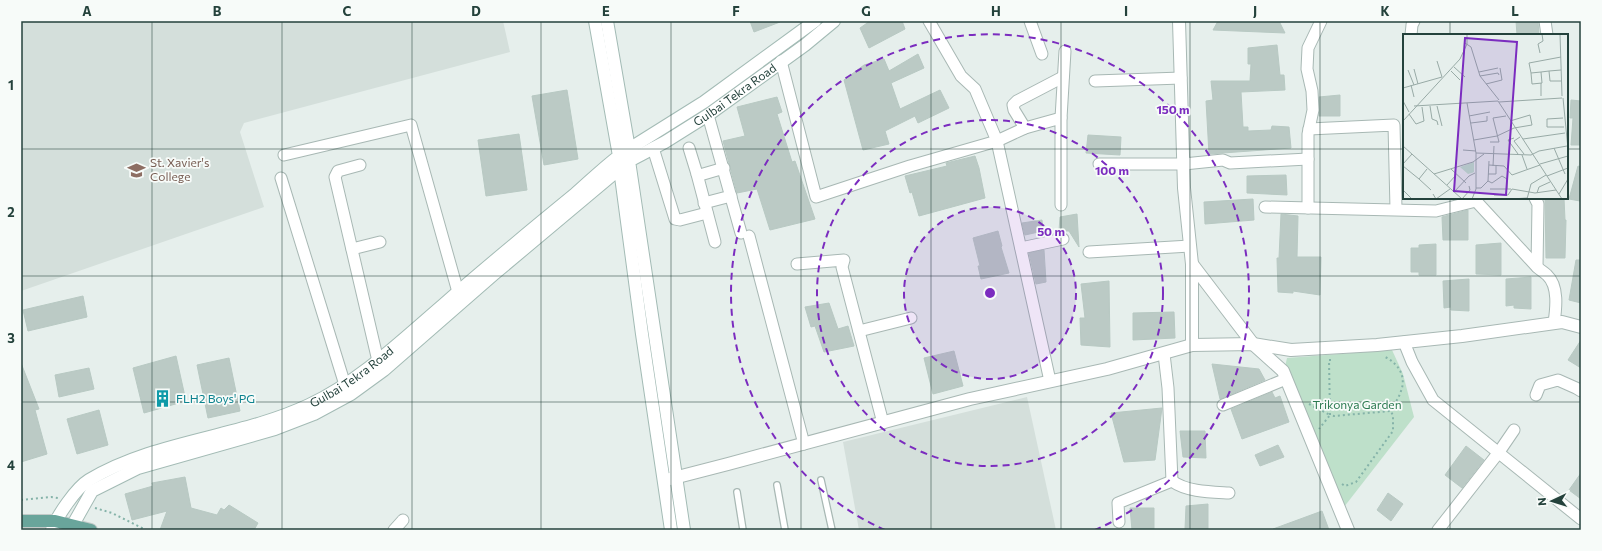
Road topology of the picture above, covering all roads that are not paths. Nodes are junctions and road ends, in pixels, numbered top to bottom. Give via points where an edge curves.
1 (595, 21) edge
2 (607, 21) edge
3 (815, 21) edge
4 (834, 21) edge
5 (929, 21) edge
6 (1030, 21) edge
7 (1179, 21) edge
8 (1321, 21) edge
9 (1414, 21) edge
10 (1545, 21) edge
11 (1411, 34) edge
12 (1547, 34) edge
13 (1065, 51) dead end
14 (1042, 54) dead end
15 (781, 61) junction
16 (1063, 78) junction
17 (1181, 78) junction
18 (1095, 81) dead end
19 (708, 115) junction
20 (1061, 118) junction
21 (1025, 128) junction
22 (1309, 129) junction
23 (997, 141) junction
24 (653, 148) junction
25 (689, 148) dead end
26 (284, 155) dead end
27 (624, 159) junction
28 (1308, 159) junction
29 (1099, 164) dead end
30 (1184, 164) junction
31 (360, 165) dead end
32 (724, 168) junction
33 (697, 174) junction
34 (281, 178) dead end
35 (731, 196) junction
36 (1476, 199) edge
37 (1536, 199) edge
38 (1060, 205) dead end
39 (1265, 206) dead end
40 (706, 208) junction
41 (1308, 208) junction
42 (1396, 209) junction
43 (1064, 239) dead end
44 (380, 242) dead end
45 (715, 242) dead end
46 (1190, 246) junction
47 (1020, 248) junction
48 (352, 249) junction
49 (1090, 252) dead end
50 (796, 264) dead end
51 (1192, 264) junction
52 (1537, 267) junction
53 (458, 292) junction
54 (911, 318) dead end
55 (1554, 323) junction
56 (1581, 327) edge
57 (859, 331) junction
58 (1404, 342) junction
59 (1253, 344) junction
60 (1192, 345) junction
61 (1164, 354) junction
62 (378, 362) junction
63 (1286, 379) junction
64 (1050, 381) junction
65 (345, 385) junction
66 (1581, 391) edge
67 (1536, 395) dead end
68 (1223, 405) dead end
69 (883, 423) junction
70 (1514, 430) dead end
71 (804, 444) junction
72 (1499, 452) junction
73 (676, 477) junction
74 (663, 480) junction
75 (821, 480) dead end
76 (1172, 481) junction
77 (777, 484) dead end
78 (737, 492) dead end
79 (1229, 493) dead end
80 (1581, 519) edge
81 (403, 520) dead end
82 (21, 521) edge
83 (1119, 522) dead end
84 (54, 525) edge
85 (71, 527) edge
86 (92, 530) edge
87 (394, 530) edge
88 (671, 530) edge
89 (684, 530) edge
90 (743, 530) edge
91 (786, 530) edge
92 (832, 530) edge
93 (1348, 530) edge
94 (1438, 530) edge

1 - 27 main road
2 - 27 main road
3 - 27 main road, Gulbai Tekra Road
4 - 15 main road, Gulbai Tekra Road via 805,46
5 - 23 street via 961,76 975,89
6 - 14 street
7 - 17 main road
8 - 22 street via 1308,48 1307,69 1313,110
9 - 11 street
10 - 12 street
13 - 16 street
15 - 19 main road, Gulbai Tekra Road
15 - 23 street via 816,197
16 - 20 street
16 - 21 street via 1013,105
17 - 18 street
17 - 30 main road
19 - 24 main road, Gulbai Tekra Road
19 - 32 street
20 - 21 street
20 - 38 street
21 - 23 street
22 - 28 street
22 - 42 street via 1394,125
23 - 47 street
24 - 27 main road, Gulbai Tekra Road
24 - 40 street via 675,219 680,220
25 - 33 street
26 - 53 street via 412,125
27 - 53 main road, Gulbai Tekra Road
27 - 73 main road
27 - 74 main road via 642,334
27 - 85 main road, Gulbai Tekra Road via 384,370 351,394 314,414 275,429 138,468 92,490
28 - 30 street via 1230,163 1223,160
28 - 41 street
29 - 30 street
30 - 46 main road
31 - 48 street via 338,171 335,176
32 - 33 street
32 - 35 street
33 - 40 street
34 - 65 street
35 - 40 street
35 - 71 street via 745,234
36 - 42 street via 1436,211
36 - 52 street
37 - 52 street via 1538,204
39 - 41 street
40 - 45 street
41 - 42 street
43 - 47 street
44 - 48 street
46 - 49 street
46 - 51 main road
47 - 64 street
48 - 62 street
50 - 57 street via 844,260 842,267
51 - 59 main road
51 - 60 main road
52 - 55 street via 1548,275 1553,286 1556,306
53 - 62 main road, Gulbai Tekra Road
54 - 57 street
55 - 56 main road via 1562,322
55 - 58 main road
57 - 69 street
58 - 59 main road via 1291,350
58 - 72 street via 1433,400
59 - 60 main road
59 - 63 main road via 1283,371
60 - 61 main road
61 - 64 main road
61 - 76 street
62 - 65 main road, Gulbai Tekra Road
63 - 68 street
63 - 93 main road
64 - 69 main road
65 - 84 main road, Gulbai Tekra Road via 309,405 272,419 135,458 87,481 70,500
66 - 67 street via 1558,380 1540,385
69 - 71 main road
70 - 72 street
71 - 73 main road
72 - 80 street
72 - 94 street
73 - 74 main road
73 - 89 main road
74 - 88 main road
75 - 92 lane
76 - 79 street via 1180,487
76 - 83 street via 1118,503
77 - 91 lane
78 - 90 lane
81 - 87 street
82 - 84 main road
84 - 85 main road
85 - 86 main road

